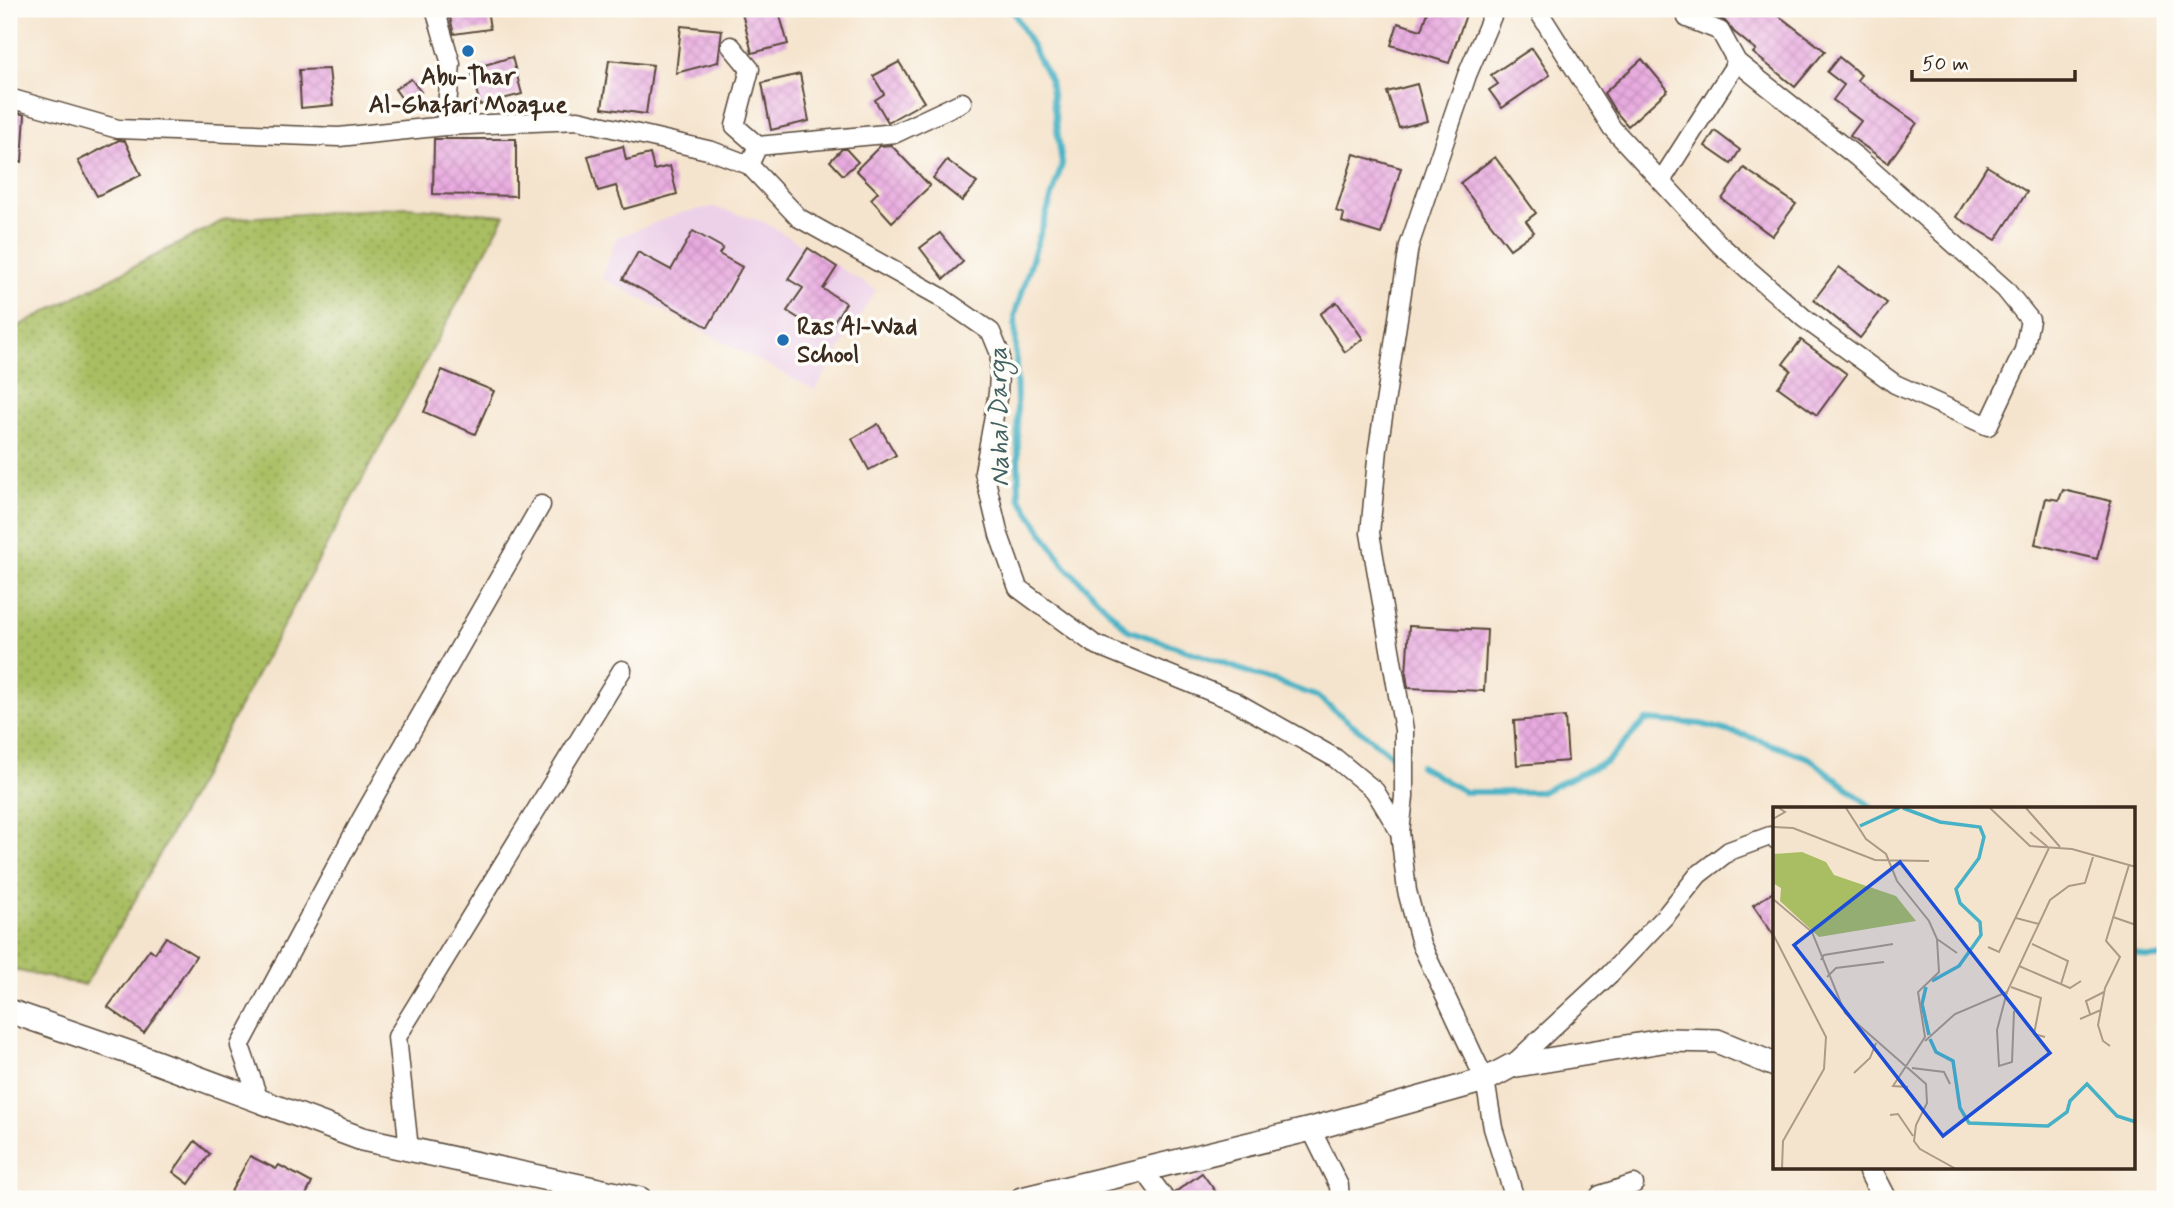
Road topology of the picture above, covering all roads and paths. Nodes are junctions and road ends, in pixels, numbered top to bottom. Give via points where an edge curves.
1 (435, 9) edge
2 (1495, 9) edge
3 (1537, 9) edge
4 (1687, 18) dead end
5 (731, 46) dead end
6 (1737, 62) junction
7 (9, 98) edge
8 (962, 102) dead end
9 (444, 125) junction
10 (758, 146) junction
11 (749, 165) junction
12 (1661, 181) junction
13 (541, 505) dead end
14 (622, 670) dead end
15 (1400, 832) junction
16 (1773, 838) edge
17 (9, 1011) edge
18 (1773, 1064) edge
19 (1511, 1066) junction
20 (1485, 1080) junction
21 (259, 1101) junction
22 (1311, 1129) junction
23 (409, 1149) junction
24 (1143, 1169) junction
25 (1871, 1170) edge
26 (1634, 1184) dead end
27 (640, 1199) edge
28 (1023, 1199) edge
29 (1165, 1199) edge
30 (1340, 1199) edge
31 (1515, 1199) edge
32 (1598, 1199) edge
33 (1885, 1199) edge

1 - 9 street via 451,64
2 - 15 street via 1467,75 1409,246 1378,449 1370,533 1404,730
3 - 12 street via 1612,128
4 - 6 street via 1720,30
5 - 10 street via 750,69 735,125
6 - 12 street
6 - 12 street via 1868,167 2005,289 2030,320 2024,350 1988,426 1895,384 1805,319 1720,245
7 - 9 street via 118,129 339,137
8 - 10 street via 896,133
9 - 11 street via 578,120 712,151
10 - 11 street
11 - 15 street via 799,218 939,296 991,332 1000,354 984,472 1018,589 1094,644 1234,701 1335,758 1375,791
13 - 21 street via 362,818 240,1046
14 - 23 street via 397,1037
15 - 20 street via 1420,944
16 - 19 street via 1729,850 1698,875 1610,974
17 - 21 street
18 - 19 street via 1717,1041 1668,1040
19 - 20 street
20 - 22 street
20 - 31 street via 1493,1128
21 - 23 street via 362,1139
22 - 24 street
22 - 30 street via 1339,1186
23 - 27 street
24 - 28 street
24 - 29 street
25 - 33 street
26 - 32 street

